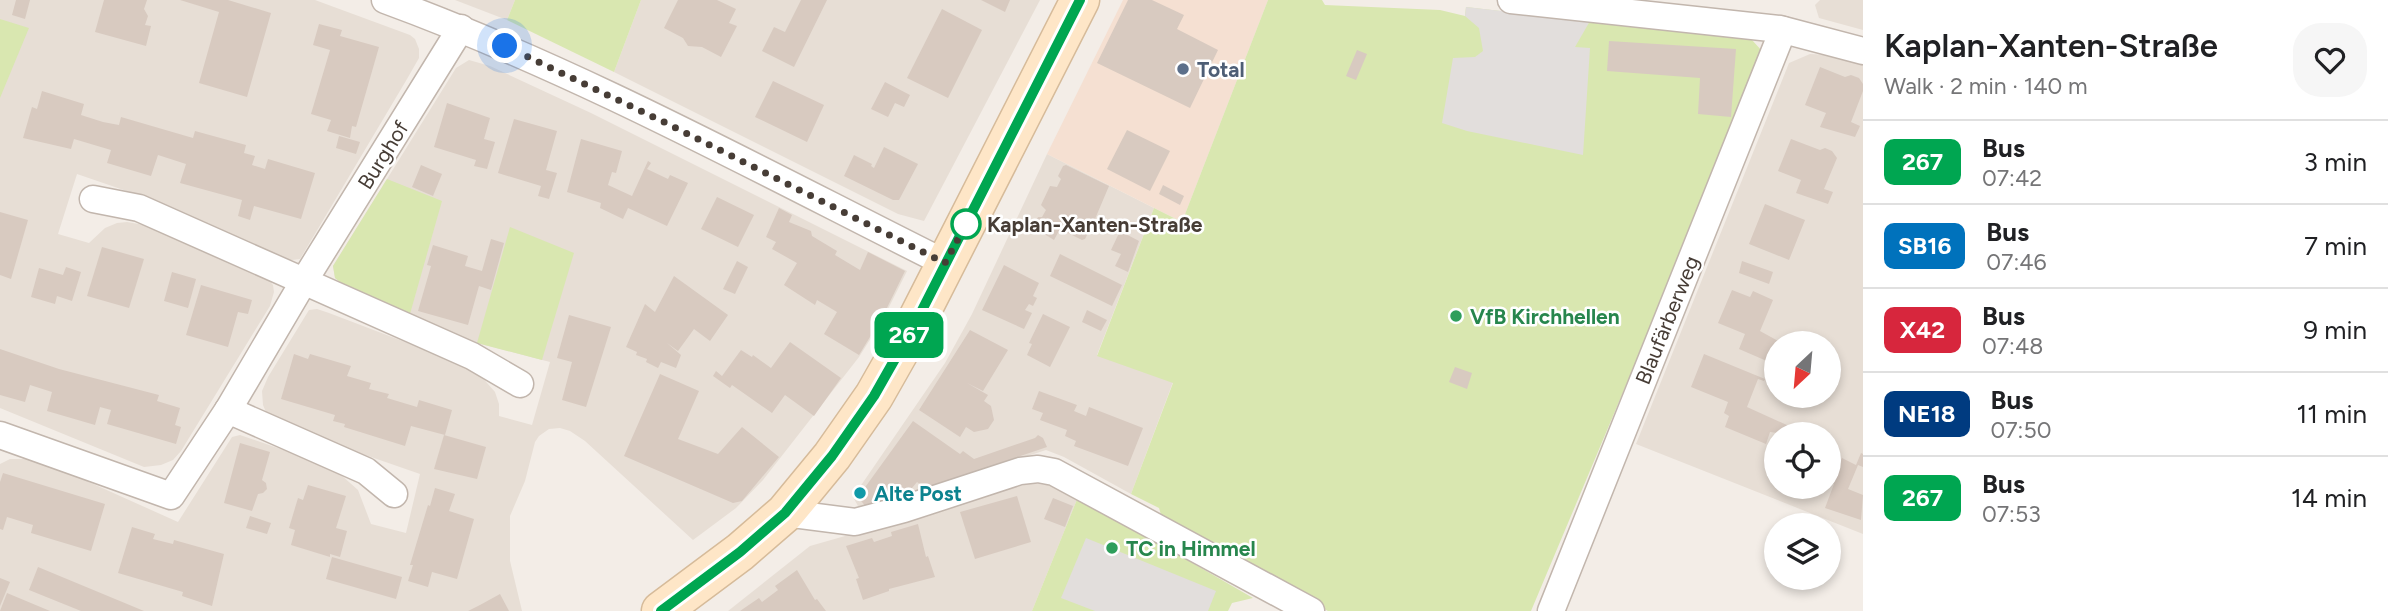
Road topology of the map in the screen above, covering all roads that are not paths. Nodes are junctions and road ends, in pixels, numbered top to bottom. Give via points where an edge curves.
1 (385, 0) edge
2 (1080, 0) edge
3 (1511, 0) edge
4 (461, 28) junction
5 (1783, 30) junction
6 (1863, 51) edge
7 (93, 199) dead end
8 (945, 263) junction
9 (304, 281) junction
10 (520, 384) dead end
11 (228, 410) junction
12 (0, 435) edge
13 (394, 494) dead end
14 (785, 513) junction
15 (661, 611) edge
16 (1311, 611) edge
17 (1551, 611) edge

1 - 4 street
2 - 8 main road
3 - 5 street
4 - 8 street via 666,123
4 - 9 street, Burghof
5 - 6 street
5 - 17 street, Blaufärberweg
7 - 9 street via 139,208
8 - 14 main road via 874,396
9 - 10 street via 472,356
9 - 11 street, Burghof
11 - 12 street, Burghof via 171,496
11 - 13 street via 366,471
14 - 15 main road
14 - 16 street via 855,522 1038,469 1054,472

